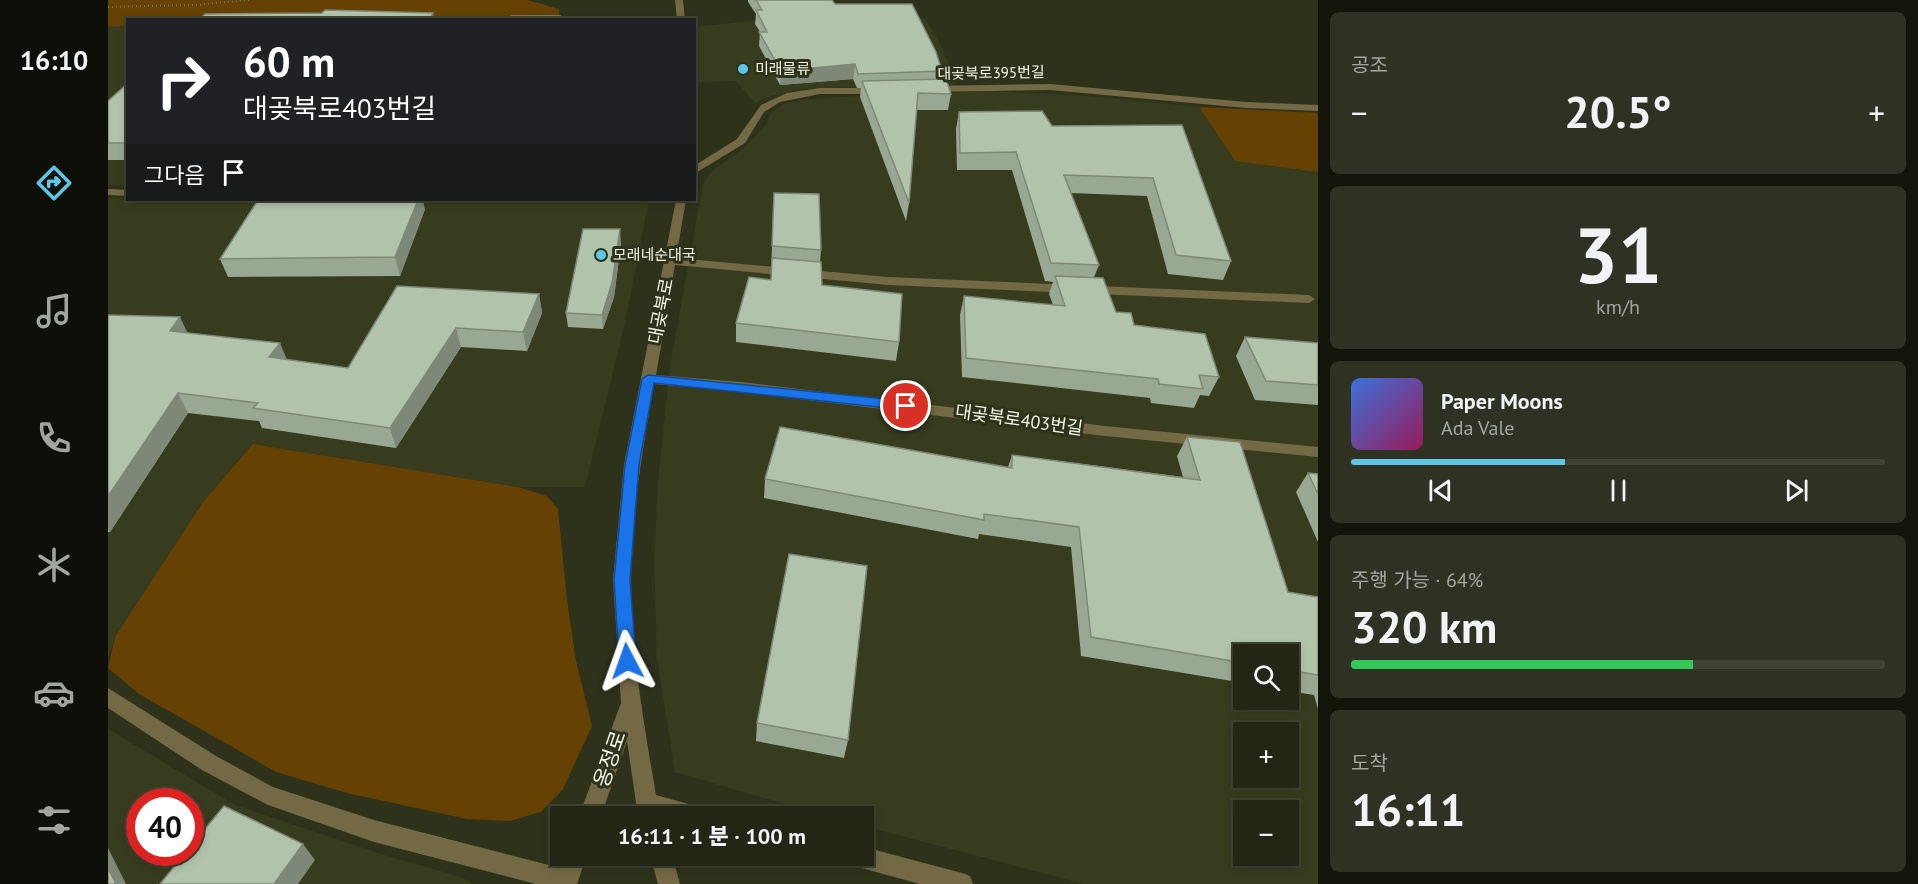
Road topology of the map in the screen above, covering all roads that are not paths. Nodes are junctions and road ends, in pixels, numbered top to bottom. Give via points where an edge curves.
1 (679, 0) edge
2 (681, 18) edge
3 (897, 90) edge
4 (919, 90) edge
5 (1318, 108) edge
6 (696, 170) edge
7 (108, 192) edge
8 (126, 192) edge
9 (681, 201) edge
10 (671, 261) junction
11 (1309, 299) dead end
12 (648, 379) junction
13 (1318, 452) edge
14 (108, 697) edge
15 (630, 702) junction
16 (594, 806) edge
17 (647, 806) edge
18 (874, 861) edge
19 (572, 866) edge
20 (663, 866) edge
21 (567, 883) edge
22 (669, 884) edge
23 (963, 884) edge

1 - 2 street
3 - 6 street via 793,94 776,100 761,108 741,141
4 - 5 street, 대곶북로395번길 via 1050,87
7 - 8 street
9 - 10 street, 대곶북로
10 - 11 street via 888,281
10 - 12 street, 대곶북로
12 - 13 street, 대곶북로403번길
12 - 15 street, 대곶북로 via 632,465 622,580
14 - 21 street via 209,763 268,795 374,831
15 - 16 street, 옹정로
15 - 17 street, 대곶북로
18 - 23 street
19 - 21 street
20 - 22 street

